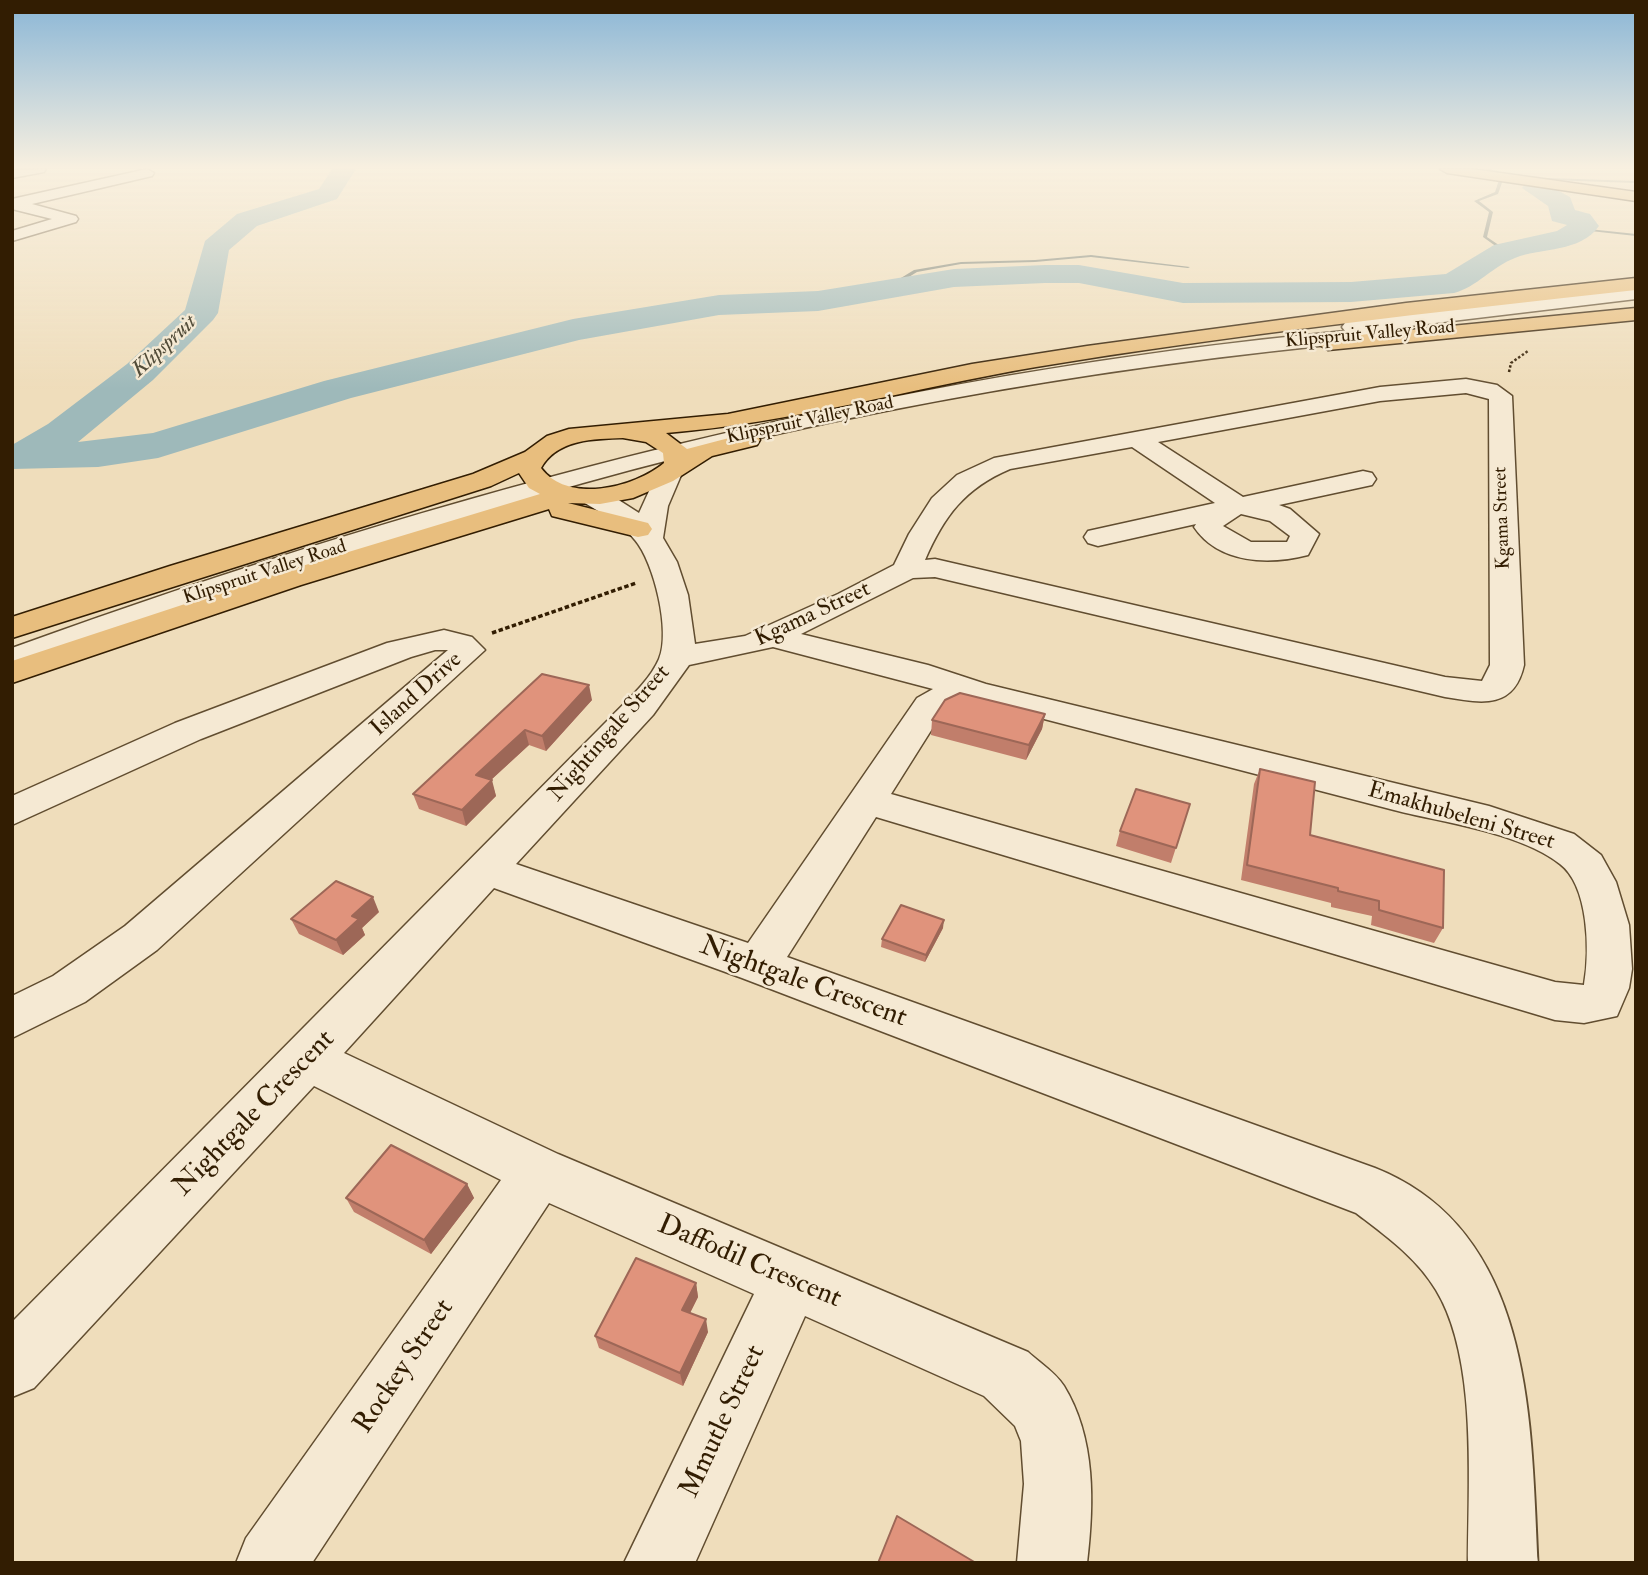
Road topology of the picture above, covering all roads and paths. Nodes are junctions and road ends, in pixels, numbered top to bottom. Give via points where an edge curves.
1 (1636, 284) edge
2 (1636, 293) edge
3 (1636, 311) edge
4 (1569, 322) junction
5 (1481, 388) junction
6 (607, 431) junction
7 (1135, 437) junction
8 (671, 457) junction
9 (1363, 479) dead end
10 (554, 482) junction
11 (1238, 506) junction
12 (522, 508) junction
13 (644, 533) junction
14 (1098, 537) dead end
15 (906, 570) junction
16 (663, 571) junction
17 (12, 628) edge
18 (771, 637) junction
19 (462, 643) junction
20 (12, 645) edge
21 (677, 657) junction
22 (12, 659) edge
23 (12, 673) edge
24 (980, 694) junction
25 (868, 801) junction
26 (12, 811) edge
27 (487, 870) junction
28 (758, 965) junction
29 (12, 1018) edge
30 (308, 1059) junction
31 (539, 1172) junction
32 (790, 1282) junction
33 (12, 1366) edge
34 (271, 1563) edge
35 (659, 1563) edge
36 (1052, 1563) edge
37 (1503, 1563) edge

1 - 6 main road, Klipspruit Valley Road via 1087,352 727,421
2 - 8 street, Klipspruit Valley Road via 1124,355 891,395
3 - 4 main road, Klipspruit Valley Road
3 - 8 street, Klipspruit Valley Road via 1273,343 1064,370 793,423
4 - 5 path via 1578,339 1534,346 1511,363 1506,382
4 - 8 main road, Klipspruit Valley Road via 1272,349 1104,370
5 - 7 street via 1451,386 1380,394
5 - 15 street, Kgama Street via 1501,396 1503,402 1507,665 1499,689 1445,687 935,568
6 - 8 main road via 639,433
6 - 10 main road via 561,439 538,451
7 - 11 street
7 - 15 street via 1003,463 969,477 941,503
8 - 10 street, Klipspruit Valley Road
8 - 10 main road via 638,489
8 - 13 street
9 - 11 street
10 - 12 main road, Klipspruit Valley Road
10 - 13 street
10 - 17 main road, Klipspruit Valley Road via 482,480
10 - 20 street, Klipspruit Valley Road via 88,617
10 - 22 street, Klipspruit Valley Road
11 - 14 street
12 - 13 main road via 566,510
12 - 23 main road, Klipspruit Valley Road via 118,634
13 - 16 street, Nightingale Street
15 - 18 street, Kgama Street
16 - 19 path
16 - 21 street, Nightingale Street via 679,624
18 - 21 street, Kgama Street
18 - 24 street via 916,672
19 - 26 street, Island Drive via 432,640 399,650 188,731
19 - 29 street, Island Drive via 468,650 458,662 141,938 69,989
21 - 27 street, Nightingale Street via 650,694
24 - 25 street, Emakhubeleni Street via 955,693 929,706
24 - 25 street, Emakhubeleni Street via 1455,812 1567,847 1590,867 1601,896 1609,940 1607,992 1600,1002 1555,1002
25 - 28 street, Emakhubeleni Street
27 - 28 street, Nightgale Crescent
27 - 30 street, Nightgale Crescent
28 - 37 street, Nightgale Crescent via 1375,1194 1431,1237 1466,1286 1486,1334 1497,1409
30 - 31 street, Daffodil Crescent
30 - 33 street, Nightgale Crescent
31 - 32 street, Daffodil Crescent
31 - 34 street, Rockey Street
32 - 35 street, Mmutle Street
32 - 36 street, Daffodil Crescent via 1006,1374 1042,1409 1056,1454 1058,1507

